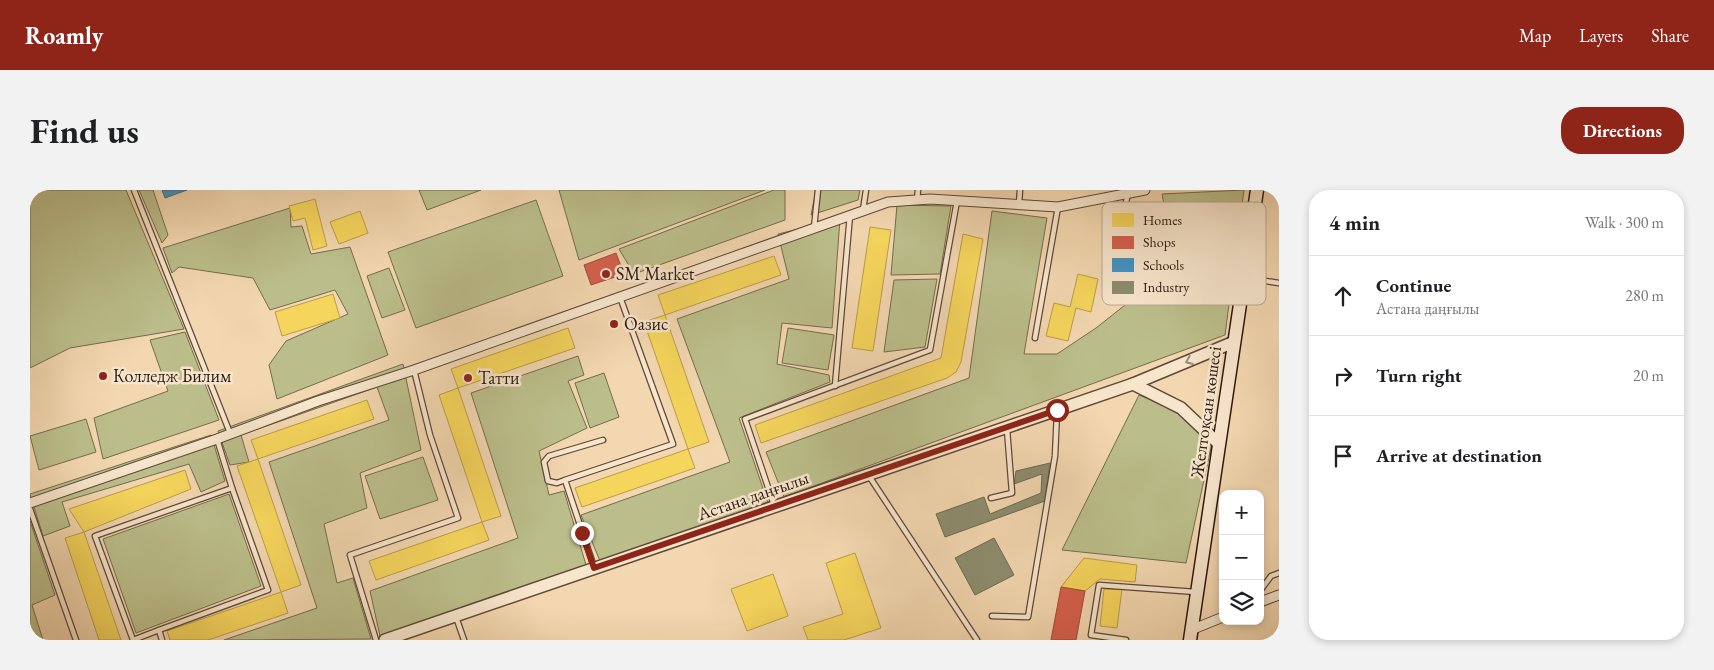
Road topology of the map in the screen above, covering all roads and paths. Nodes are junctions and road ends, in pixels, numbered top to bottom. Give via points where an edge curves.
1 (134, 190) edge
2 (818, 190) edge
3 (866, 190) edge
4 (918, 190) edge
5 (1020, 190) edge
6 (1146, 190) edge
7 (1128, 192) junction
8 (917, 200) junction
9 (957, 201) junction
10 (1126, 202) edge
11 (1019, 204) junction
12 (1058, 207) junction
13 (863, 210) junction
14 (850, 214) junction
15 (814, 229) junction
16 (1266, 281) edge
17 (1279, 283) edge
18 (620, 297) junction
19 (1240, 305) edge
20 (1035, 338) dead end
21 (1234, 342) junction
22 (414, 370) junction
23 (1133, 384) junction
24 (835, 386) junction
25 (1057, 410) junction
26 (1007, 428) junction
27 (230, 434) junction
28 (217, 439) junction
29 (603, 440) dead end
30 (1219, 444) junction
31 (869, 475) junction
32 (565, 480) junction
33 (232, 488) junction
34 (991, 498) dead end
35 (30, 503) edge
36 (775, 507) junction
37 (30, 509) edge
38 (594, 568) junction
39 (1279, 573) edge
40 (1264, 586) edge
41 (1197, 592) junction
42 (1279, 595) edge
43 (1264, 601) edge
44 (456, 616) junction
45 (992, 616) dead end
46 (1219, 619) edge
47 (158, 630) junction
48 (1190, 635) edge
49 (76, 640) edge
50 (162, 640) edge
51 (376, 640) edge
52 (385, 640) edge
53 (464, 640) edge
54 (976, 640) edge
55 (1126, 640) edge

1 - 27 lane
2 - 15 lane
3 - 13 lane
4 - 8 lane
5 - 11 lane
6 - 7 street
7 - 10 lane
7 - 12 street
8 - 9 street
8 - 13 street via 888,202
9 - 11 street
9 - 24 lane via 930,350
11 - 12 street
12 - 20 lane
13 - 14 street
14 - 15 street
14 - 24 lane
15 - 18 street
16 - 17 lane
18 - 22 street
18 - 32 lane via 673,444
19 - 21 main road, Желтоқсан көшесі
21 -> 23 street, Астана даңғылы
21 - 30 main road, Желтоқсан көшесі
22 - 27 street
22 - 51 lane via 430,435 458,518 350,555
23 - 25 street, Астана даңғылы
23 - 30 street via 1181,408
24 - 36 lane via 745,419
25 - 26 street, Астана даңғылы
25 - 45 lane via 1056,456 1028,617
26 - 31 street, Астана даңғылы
26 - 34 lane via 1012,493
27 - 28 street
28 - 33 lane
28 - 35 street
29 - 32 lane via 549,456 544,462 548,481
30 - 41 main road, Желтоқсан көшесі
31 - 36 street, Астана даңғылы
31 - 54 lane
32 - 38 lane
33 - 47 lane via 268,590
33 - 47 lane via 95,536 133,640
36 - 38 street, Астана даңғылы
37 - 49 lane
38 - 44 street, Астана даңғылы
39 - 40 lane via 1271,576
41 - 48 main road, Желтоқсан көшесі
41 - 55 lane via 1099,585 1092,635
42 - 43 street
44 - 52 street, Астана даңғылы
44 - 53 lane
46 - 48 street
47 - 50 lane

